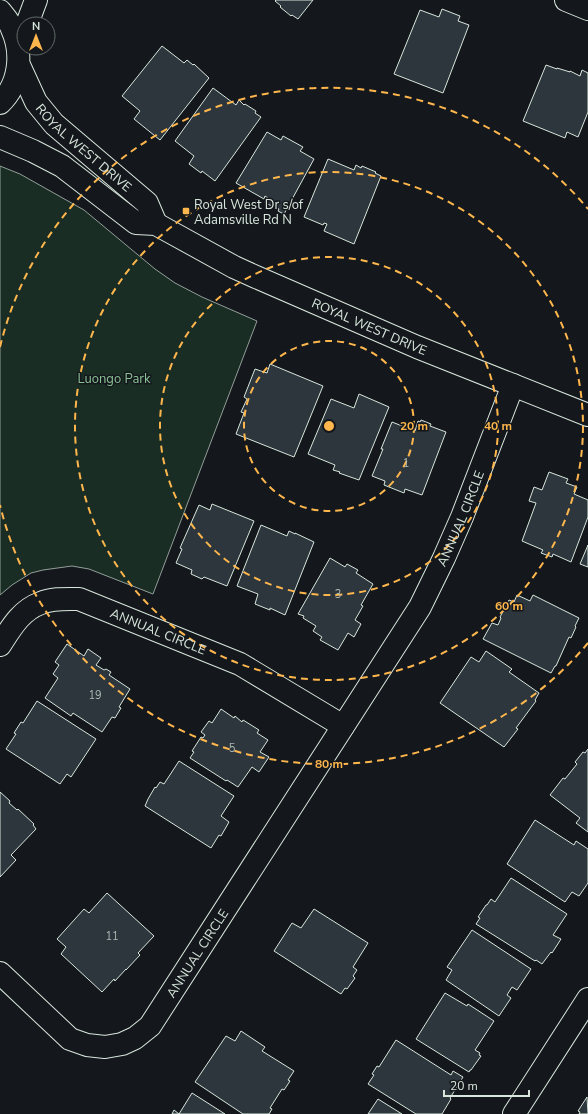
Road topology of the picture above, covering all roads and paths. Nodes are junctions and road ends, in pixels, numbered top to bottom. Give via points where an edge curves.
1 (36, 0) edge
2 (566, 0) edge
3 (588, 9) edge
4 (0, 11) edge
5 (30, 16) edge
6 (16, 40) edge
7 (19, 56) edge
8 (22, 56) edge
9 (0, 103) edge
10 (0, 137) edge
11 (156, 224) junction
12 (513, 385) junction
13 (588, 416) edge
14 (0, 646) edge
15 (343, 726) junction
16 (0, 973) edge
17 (588, 999) edge
18 (514, 1114) edge

1 - 5 street
2 - 3 street
4 - 6 street via 12,27
7 - 9 street via 14,83
8 - 11 street, ROYAL WEST DRIVE via 36,102 54,124 147,203
10 - 11 street, ROYAL WEST DRIVE via 62,166 136,223
11 - 12 street, ROYAL WEST DRIVE via 234,267 417,347
12 - 13 street, ROYAL WEST DRIVE
12 - 15 street, ANNUAL CIRCLE via 462,517 420,607
14 - 15 street, ANNUAL CIRCLE via 14,623 26,610 41,602 79,599 240,664
15 - 16 street, ANNUAL CIRCLE via 150,1026 135,1038 122,1044 105,1046 87,1045 70,1039
17 - 18 street

